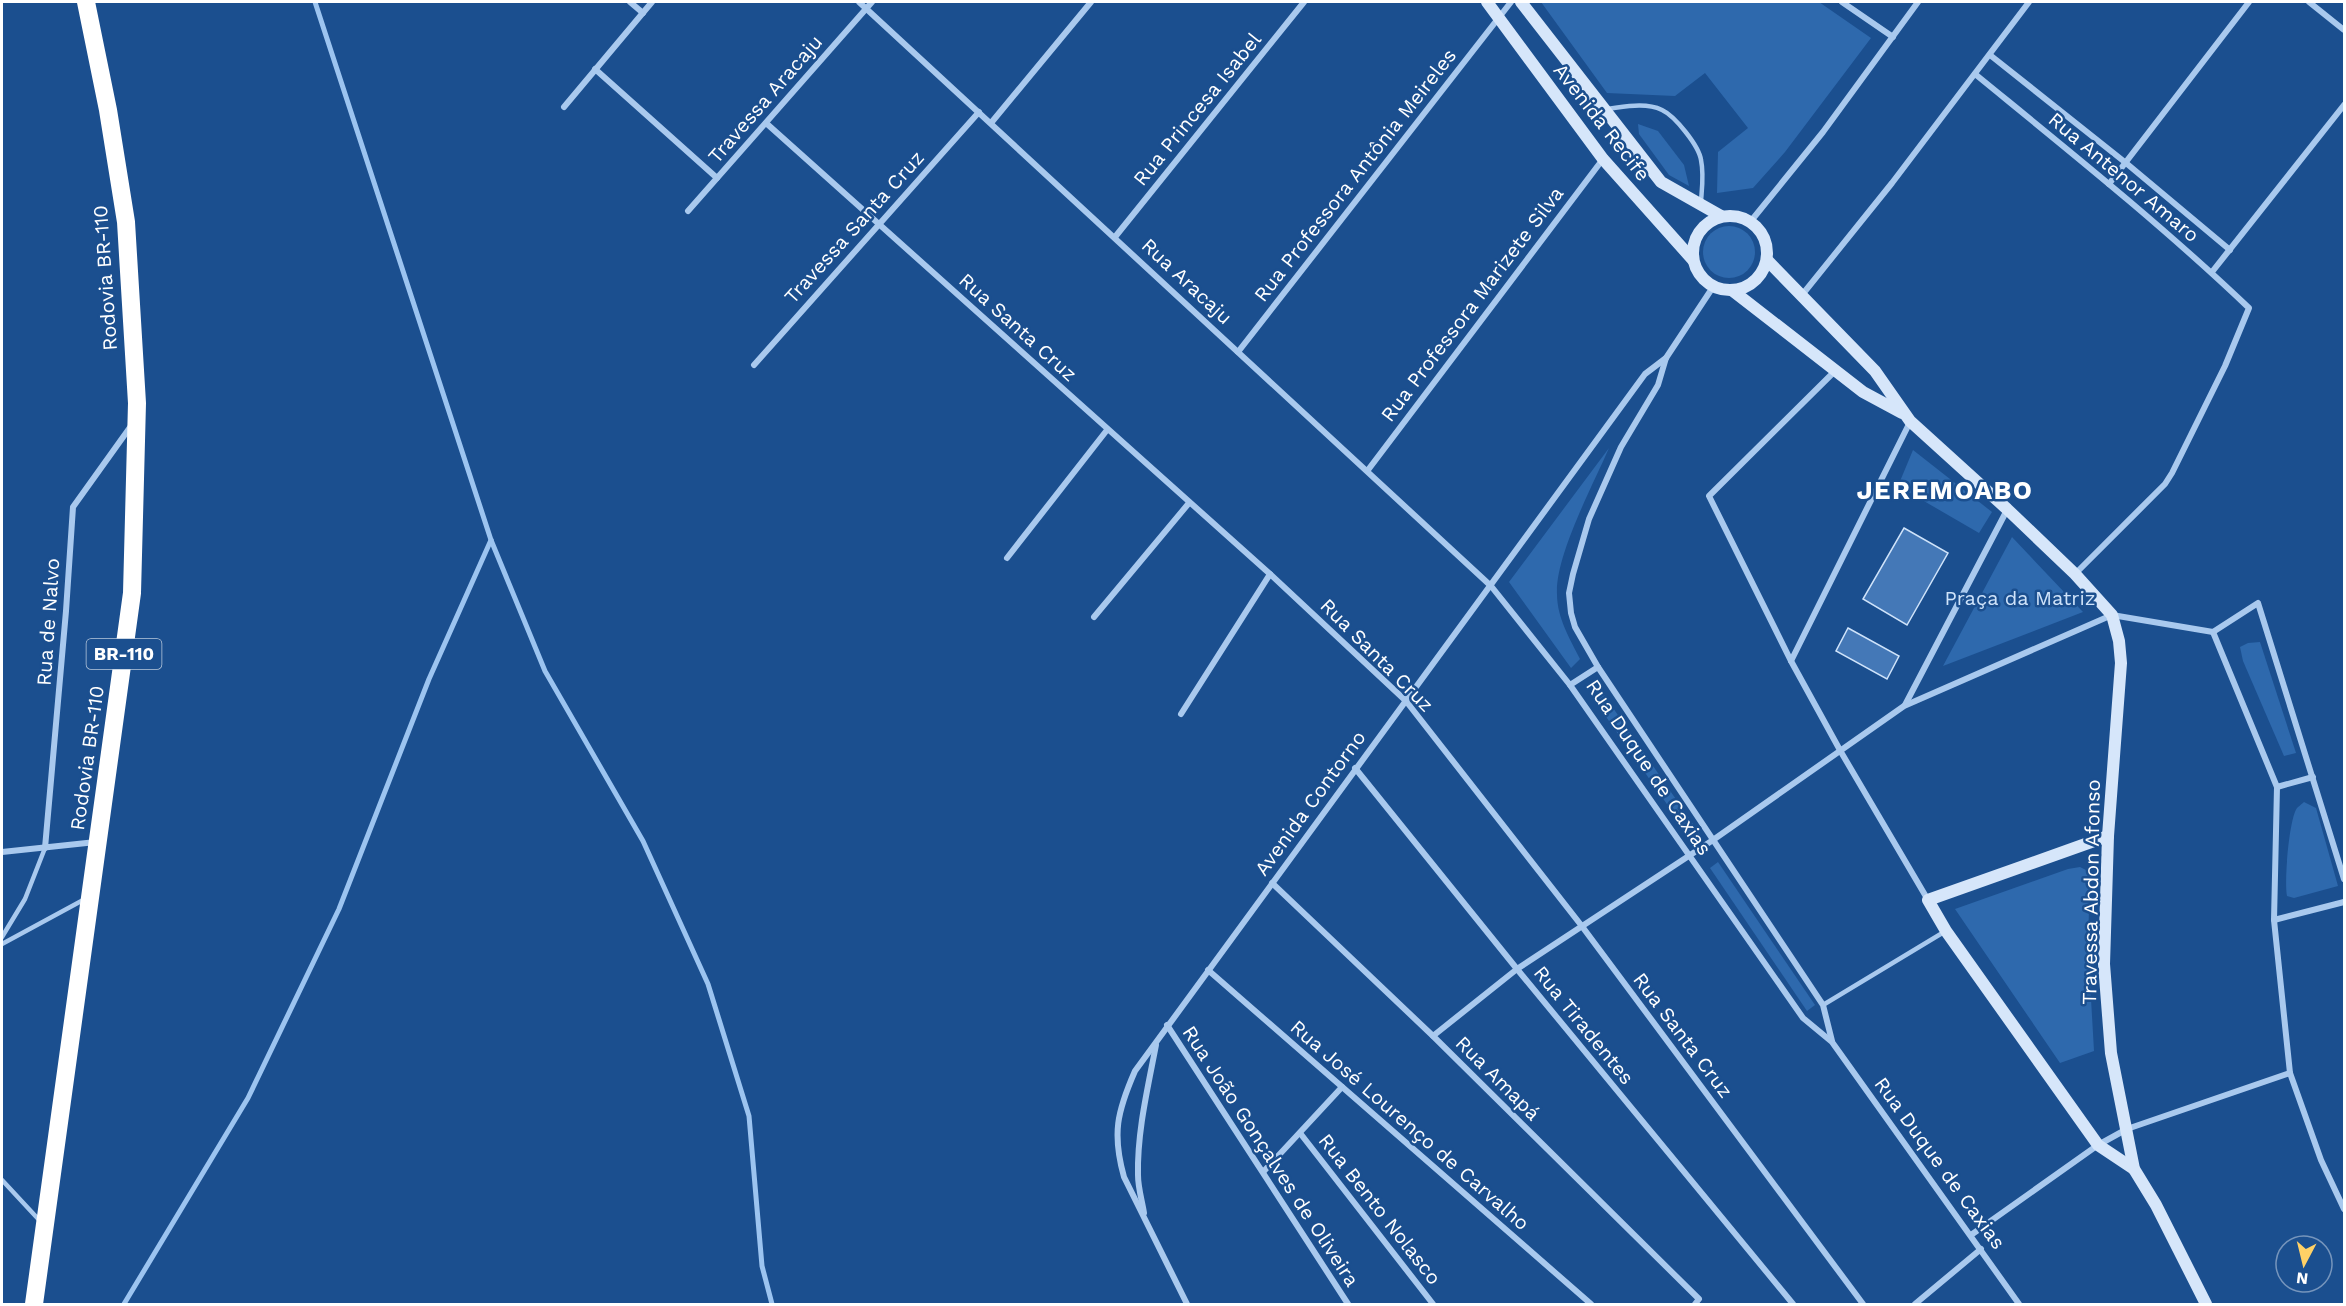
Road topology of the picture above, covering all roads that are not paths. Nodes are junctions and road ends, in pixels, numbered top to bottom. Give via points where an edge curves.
1 (86, 2) edge
2 (630, 2) edge
3 (652, 2) edge
4 (859, 2) edge
5 (872, 2) edge
6 (1091, 2) edge
7 (1304, 2) edge
8 (1487, 2) edge
9 (1512, 2) edge
10 (1521, 2) edge
11 (1842, 2) edge
12 (1918, 2) edge
13 (2029, 2) edge
14 (2249, 2) edge
15 (2308, 2) edge
16 (866, 8) junction
17 (643, 13) junction
18 (1498, 19) junction
19 (2344, 30) edge
20 (1893, 37) junction
21 (1990, 55) junction
22 (595, 69) junction
23 (1975, 74) junction
24 (2344, 105) edge
25 (564, 107) dead end
26 (1603, 110) junction
27 (979, 112) junction
28 (766, 123) junction
29 (991, 123) junction
30 (1602, 159) junction
31 (2126, 163) junction
32 (717, 178) junction
33 (2109, 184) junction
34 (1700, 204) junction
35 (688, 211) dead end
36 (1721, 216) junction
37 (1751, 221) junction
38 (880, 224) junction
39 (1115, 237) junction
40 (2230, 250) junction
41 (1693, 260) junction
42 (1767, 260) junction
43 (2212, 272) junction
44 (1713, 287) junction
45 (1733, 291) junction
46 (1802, 296) junction
47 (1238, 352) junction
48 (1666, 358) junction
49 (754, 364) dead end
50 (1835, 371) junction
51 (1907, 417) junction
52 (136, 418) junction
53 (1107, 430) junction
54 (1368, 470) junction
55 (1189, 502) junction
56 (2007, 509) junction
57 (1007, 558) dead end
58 (1270, 574) junction
59 (2075, 574) junction
60 (1491, 586) junction
61 (2112, 615) junction
62 (1094, 617) dead end
63 (2213, 632) junction
64 (1791, 661) junction
65 (1598, 667) junction
66 (1570, 686) junction
67 (1406, 700) junction
68 (1905, 706) junction
69 (1181, 714) dead end
70 (1841, 752) junction
71 (1356, 768) junction
72 (2313, 777) junction
73 (2277, 787) junction
74 (2108, 836) junction
75 (1713, 840) junction
76 (98, 842) junction
77 (45, 848) junction
78 (2, 852) edge
79 (1689, 856) junction
80 (2344, 879) edge
81 (1272, 883) junction
82 (90, 896) junction
83 (1928, 900) junction
84 (2344, 902) edge
85 (2274, 920) junction
86 (1581, 925) junction
87 (1947, 930) junction
88 (2, 937) edge
89 (2, 944) edge
90 (1517, 969) junction
91 (1208, 970) junction
92 (1823, 1005) junction
93 (1167, 1025) junction
94 (1433, 1036) junction
95 (1156, 1041) junction
96 (1832, 1042) junction
97 (2290, 1073) junction
98 (1342, 1087) junction
99 (2127, 1130) junction
100 (1300, 1133) junction
101 (2098, 1145) junction
102 (2134, 1169) junction
103 (1264, 1171) junction
104 (2, 1180) edge
105 (2344, 1209) edge
106 (1145, 1220) junction
107 (45, 1226) junction
108 (1971, 1235) junction
109 (1981, 1249) junction
110 (1697, 1302) edge
111 (1790, 1303) edge
112 (34, 1305) edge
113 (1187, 1305) edge
114 (1348, 1305) edge
115 (1433, 1305) edge
116 (1591, 1305) edge
117 (1863, 1305) edge
118 (1915, 1305) edge
119 (2019, 1305) edge
120 (2206, 1305) edge

1 - 52 highway, Rodovia BR-110 / BR-110 via 126,222
2 - 17 street
3 - 17 street
4 - 16 street, Rua Aracaju
5 - 16 street, Travessa Aracaju
6 - 29 street
7 - 39 street, Rua Princesa Isabel
8 - 18 street, Avenida Recife
9 - 18 street, Rua Professora Antônia Meireles
10 - 26 street, Avenida Recife
11 - 20 street
12 - 20 street
13 - 21 street
14 - 31 street
15 - 19 street
16 - 27 street, Rua Aracaju
16 - 28 street, Travessa Aracaju
17 - 22 street
18 - 30 street, Avenida Recife
18 - 47 street, Rua Professora Antônia Meireles
20 - 37 street
21 - 23 street
21 - 31 street, Rua Antenor Amaro
22 - 25 street
22 - 32 street
23 - 33 street, Rua Antenor Amaro
23 - 46 street
24 - 40 street
26 - 34 street, Avenida Recife via 1661,182
26 - 34 lane via 1641,105 1662,110 1677,121 1701,158
27 - 29 street, Rua Aracaju
27 - 38 street, Travessa Santa Cruz
28 - 32 street, Travessa Aracaju
28 - 38 street, Rua Santa Cruz
29 - 39 street, Rua Aracaju
30 - 41 street, Avenida Recife
30 - 54 street, Rua Professora Marizete Silva
31 - 33 street
31 - 40 street, Rua Antenor Amaro
32 - 35 street, Travessa Aracaju
33 - 43 street, Rua Antenor Amaro
34 - 36 street, Avenida Recife
36 - 37 street
36 - 41 street via 1701,229 1692,247
37 - 42 street via 1763,235
38 - 49 street, Travessa Santa Cruz
38 - 53 street, Rua Santa Cruz
39 - 47 street, Rua Aracaju
40 - 43 street
41 - 44 street via 1697,273
42 - 45 street via 1757,280
42 - 46 street
43 - 59 street, Rua Antenor Amaro via 2249,308 2226,366 2165,484
44 - 45 street
44 - 48 street
45 - 50 street
46 - 51 street via 1875,371
47 - 54 street, Rua Aracaju
48 - 60 street, Avenida Contorno via 1645,374
48 - 65 street via 1658,386 1604,484 1573,574 1569,593 1571,613
50 - 51 street
50 - 64 street via 1709,496
51 - 56 street
51 - 64 street
52 - 76 highway, Rodovia BR-110 / BR-110 via 132,593
52 - 77 street, Rua de Nalvo via 73,507
53 - 55 street, Rua Santa Cruz
53 - 57 street
54 - 60 street, Rua Aracaju
55 - 58 street, Rua Santa Cruz
55 - 62 street
56 - 59 street
56 - 68 street
58 - 67 street, Rua Santa Cruz
58 - 69 street
59 - 61 street
60 - 66 street, Rua Aracaju
60 - 67 street, Avenida Contorno
61 - 63 street
61 - 68 street
61 - 74 street, Travessa Abdon Afonso via 2121,663
63 - 72 street via 2258,603
63 - 73 street
64 - 70 street
65 - 66 street, Rua Duque de Caxias
65 - 75 street, Rua Duque de Caxias
66 - 79 street, Rua Duque de Caxias
67 - 71 street, Avenida Contorno
67 - 86 street, Rua Santa Cruz
68 - 70 street
70 - 75 street
70 - 83 street
71 - 81 street, Avenida Contorno
71 - 90 street, Rua Tiradentes
72 - 73 street
72 - 80 street
73 - 85 street
74 - 83 street
74 - 99 street, Travessa Abdon Afonso via 2104,964 2107,1011 2111,1053
75 - 79 street
75 - 92 street, Rua Duque de Caxias
76 - 77 street
76 - 82 highway, Rodovia BR-110 / BR-110
77 - 78 street
77 - 88 lane via 25,899
79 - 86 street
79 - 96 street, Rua Duque de Caxias via 1803,1018
81 - 91 street, Avenida Contorno
81 - 94 street, Rua Amapá
82 - 89 lane
82 - 107 highway, Rodovia BR-110 / BR-110
83 - 87 street
84 - 85 street
85 - 97 street
86 - 90 street
86 - 117 street, Rua Santa Cruz
87 - 92 lane
87 - 101 street
90 - 94 street
90 - 111 street, Rua Tiradentes
91 - 93 street, Avenida Contorno
91 - 98 street, Rua José Lourenço de Carvalho
92 - 96 street, Rua Duque de Caxias
93 - 95 street, Avenida Contorno
93 - 103 street, Rua João Gonçalves de Oliveira
94 - 110 street, Rua Amapá
95 - 106 street, Avenida Contorno via 1139,1154
95 - 106 street, Avenida Contorno via 1135,1071 1116,1129 1124,1177
96 - 108 street, Rua Duque de Caxias
97 - 99 street
97 - 105 street via 2321,1160
98 - 100 street
98 - 116 street, Rua José Lourenço de Carvalho
99 - 101 street
99 - 102 street, Travessa Abdon Afonso
100 - 103 street
100 - 115 street, Rua Bento Nolasco
101 - 102 street
101 - 108 street
102 - 120 street
103 - 114 street, Rua João Gonçalves de Oliveira
104 - 107 lane
106 - 113 street, Avenida Contorno
107 - 112 highway, Rodovia BR-110 / BR-110
108 - 109 street, Rua Duque de Caxias
109 - 118 street
109 - 119 street, Rua Duque de Caxias

